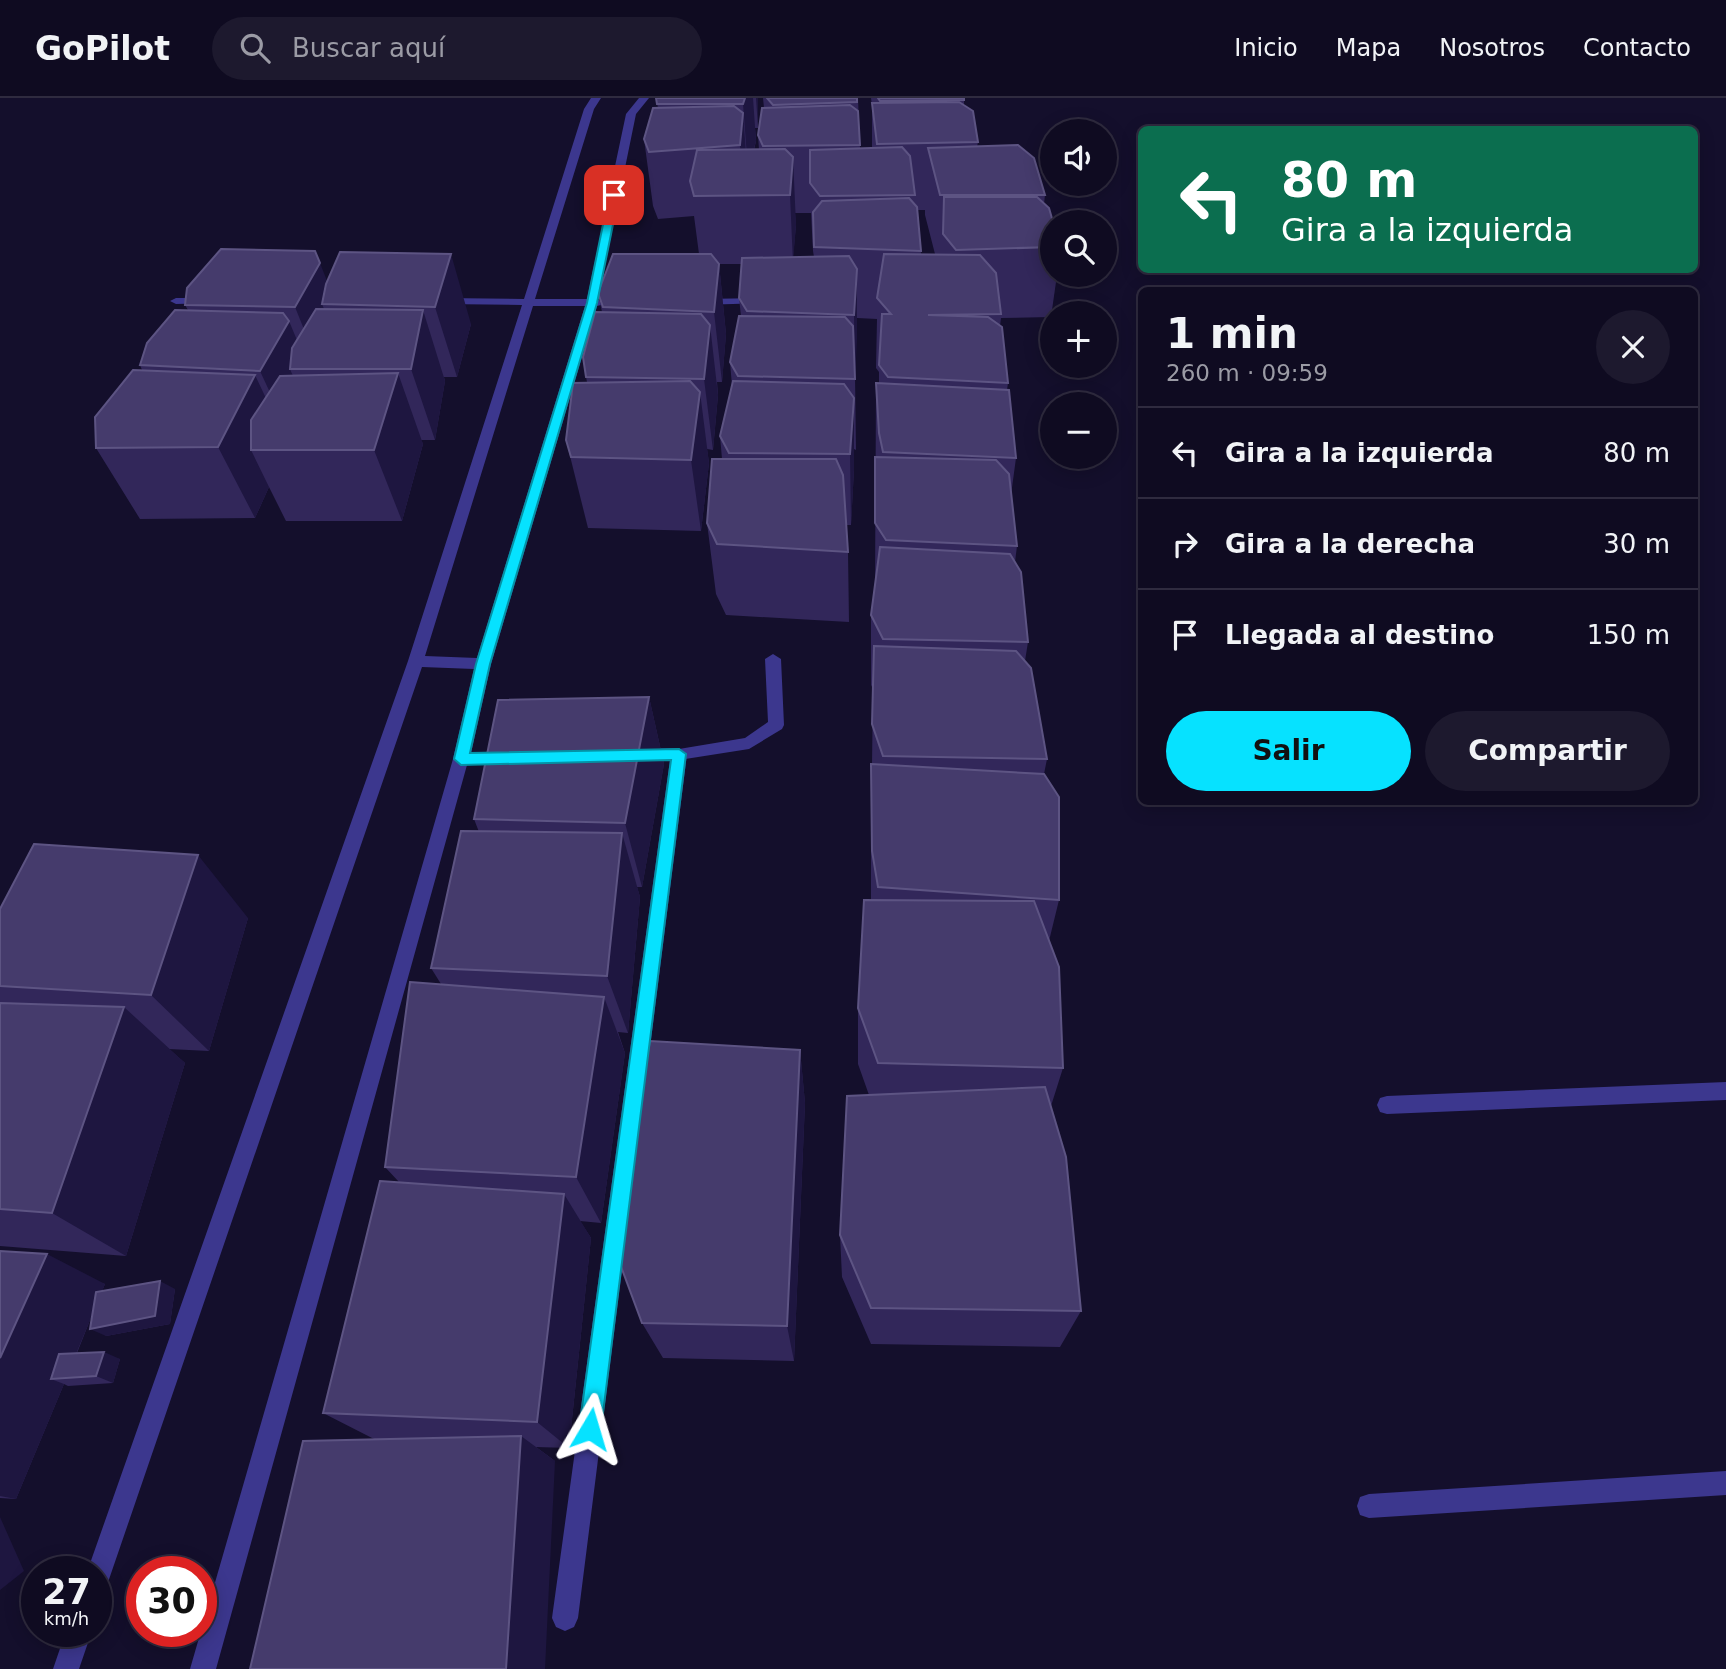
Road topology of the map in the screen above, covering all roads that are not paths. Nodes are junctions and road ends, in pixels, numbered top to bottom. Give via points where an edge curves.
1 (596, 98) edge
2 (644, 98) edge
3 (176, 301) dead end
4 (217, 301) edge
5 (435, 301) edge
6 (530, 301) junction
7 (771, 301) edge
8 (688, 302) edge
9 (592, 303) junction
10 (619, 303) edge
11 (773, 659) dead end
12 (416, 661) junction
13 (483, 664) junction
14 (679, 754) junction
15 (624, 756) edge
16 (529, 758) edge
17 (461, 759) junction
18 (1726, 1091) edge
19 (1387, 1105) dead end
20 (1726, 1483) edge
21 (1369, 1506) dead end
22 (105, 1556) edge
23 (565, 1618) dead end
24 (74, 1647) edge
25 (66, 1669) edge
26 (203, 1669) edge

1 - 6 street
2 - 9 street via 631,114
3 - 4 street
5 - 6 street
6 - 9 street
6 - 12 street
7 - 8 street
9 - 10 street
9 - 13 street
11 - 14 street via 776,725 749,743
12 - 13 street
12 - 22 street
13 - 17 street
14 - 15 street
14 - 23 street
16 - 17 street
17 - 26 street
18 - 19 street
20 - 21 street
24 - 25 street

